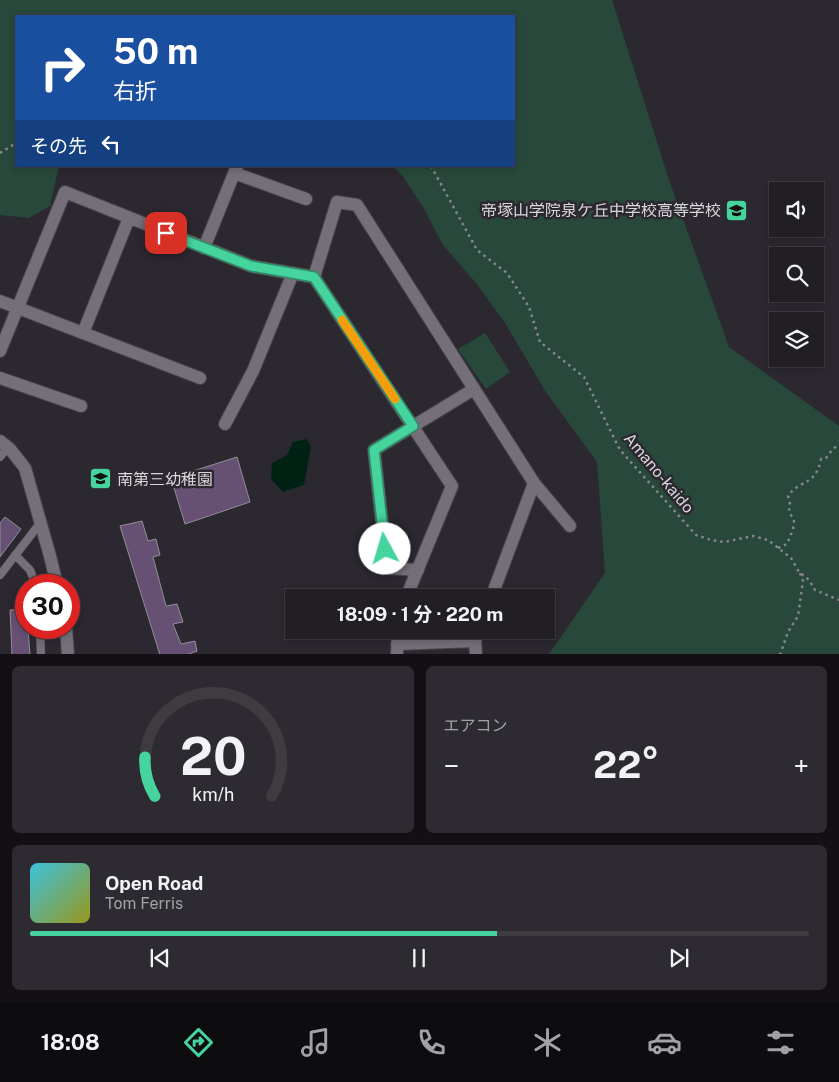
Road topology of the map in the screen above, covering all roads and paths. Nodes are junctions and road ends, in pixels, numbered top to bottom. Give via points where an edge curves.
1 (15, 144) edge
2 (0, 153) edge
3 (432, 167) edge
4 (236, 170) edge
5 (306, 199) dead end
6 (129, 218) junction
7 (204, 248) junction
8 (293, 273) junction
9 (314, 277) junction
10 (0, 301) edge
11 (18, 308) junction
12 (83, 332) junction
13 (0, 351) edge
14 (0, 378) edge
15 (200, 378) dead end
16 (474, 389) junction
17 (81, 406) dead end
18 (225, 424) dead end
19 (413, 426) junction
20 (839, 444) edge
21 (3, 449) edge
22 (534, 483) junction
23 (40, 522) junction
24 (570, 526) dead end
25 (778, 548) junction
26 (15, 555) junction
27 (418, 570) junction
28 (799, 572) junction
29 (32, 574) edge
30 (54, 574) edge
31 (0, 575) edge
32 (410, 589) edge
33 (494, 589) edge
34 (839, 600) edge
35 (40, 639) edge
36 (67, 639) edge
37 (459, 639) edge
38 (477, 639) edge
39 (397, 649) edge
40 (41, 654) edge
41 (68, 654) edge
42 (476, 654) edge
43 (780, 654) edge

1 - 2 path
3 - 25 path, Amano-kaido via 477,250 507,273 529,307 540,342 584,377 620,450 696,535 724,542 753,536 768,540
4 - 5 street
4 - 7 street
6 - 7 street
6 - 11 street via 65,192
6 - 12 street
7 - 8 street via 251,266
8 - 9 street
8 - 18 street via 253,371
9 - 16 street via 337,202 357,205
9 - 19 street
10 - 11 street
11 - 12 street
11 - 13 street
12 - 15 street
14 - 17 street
16 - 19 street
16 - 22 street
19 - 27 street via 452,486
19 - 27 street via 374,450 388,568
20 - 25 path via 821,459 810,481 788,496 793,528 788,544
21 - 23 street via 24,468
22 - 24 street
22 - 33 street
23 - 26 lane
23 - 30 street
25 - 28 path, Amano-kaido via 791,558
26 - 29 lane
26 - 31 lane
27 - 32 street
28 - 34 path, Amano-kaido via 816,590
28 - 43 path via 803,582 798,616
35 - 40 lane
36 - 41 street
37 - 39 street
38 - 42 street

